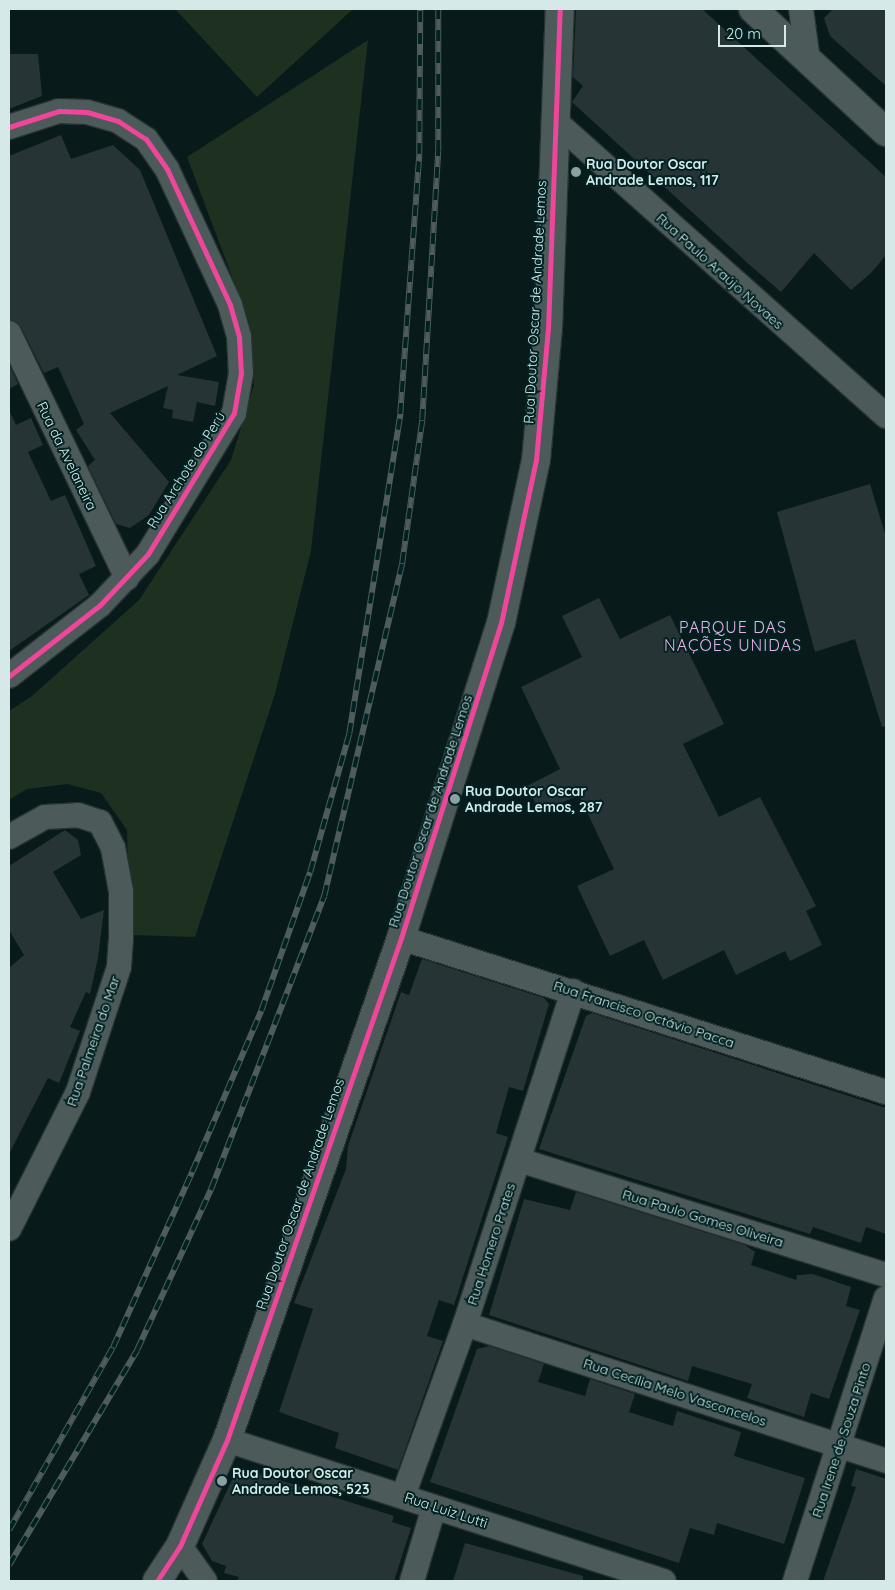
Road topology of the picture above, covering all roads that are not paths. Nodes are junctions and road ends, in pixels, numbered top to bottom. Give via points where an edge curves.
1 (560, 9) edge
2 (754, 9) edge
3 (801, 9) edge
4 (808, 61) junction
5 (556, 122) junction
6 (9, 127) edge
7 (886, 132) edge
8 (9, 332) edge
9 (886, 416) edge
10 (127, 578) junction
11 (9, 676) edge
12 (9, 837) edge
13 (401, 938) junction
14 (573, 991) junction
15 (886, 1092) edge
16 (519, 1160) junction
17 (9, 1229) edge
18 (886, 1275) edge
19 (886, 1298) edge
20 (465, 1324) junction
21 (227, 1440) junction
22 (839, 1446) junction
23 (886, 1461) edge
24 (403, 1496) junction
25 (434, 1507) junction
26 (180, 1546) junction
27 (597, 1571) edge
28 (158, 1581) edge
29 (205, 1581) edge
30 (412, 1581) edge
31 (664, 1581) edge
32 (795, 1581) edge

1 - 5 street, Rua Doutor Oscar de Andrade Lemos
2 - 4 street
3 - 4 street
4 - 7 street
5 - 9 street, Rua Paulo Araújo Novaes
5 - 13 street, Rua Doutor Oscar de Andrade Lemos via 548,330 531,496 501,624
6 - 10 street, Rua Archote do Perú via 59,111 87,112 118,121 146,139 167,169 230,305 239,337 241,373 234,414 148,554
8 - 10 street, Rua da Avelaneira
10 - 11 street, Rua Archote do Perú via 94,611
12 - 17 street, Rua Palmeira do Mar via 44,817 78,815 100,822 113,848 121,891 122,938 119,967 78,1092
13 - 14 street, Rua Francisco Octávio Pacca
13 - 21 street, Rua Doutor Oscar de Andrade Lemos
14 - 15 street, Rua Francisco Octávio Pacca
14 - 16 street, Rua Homero Prates
16 - 18 street, Rua Paulo Gomes Oliveira
16 - 20 street, Rua Homero Prates
19 - 22 street, Rua Irene de Souza Pinto
20 - 22 street, Rua Cecília Melo Vasconcelos
20 - 24 street, Rua Homero Prates
21 - 24 street, Rua Luiz Lutti
21 - 26 street, Rua Doutor Oscar de Andrade Lemos
22 - 23 street, Rua Cecília Melo Vasconcelos
22 - 32 street, Rua Irene de Souza Pinto
24 - 25 street, Rua Luiz Lutti
25 - 27 street, Rua Luiz Lutti
25 - 30 street
26 - 28 street, Rua Doutor Oscar de Andrade Lemos
26 - 29 street
27 - 31 street, Rua Luiz Lutti

